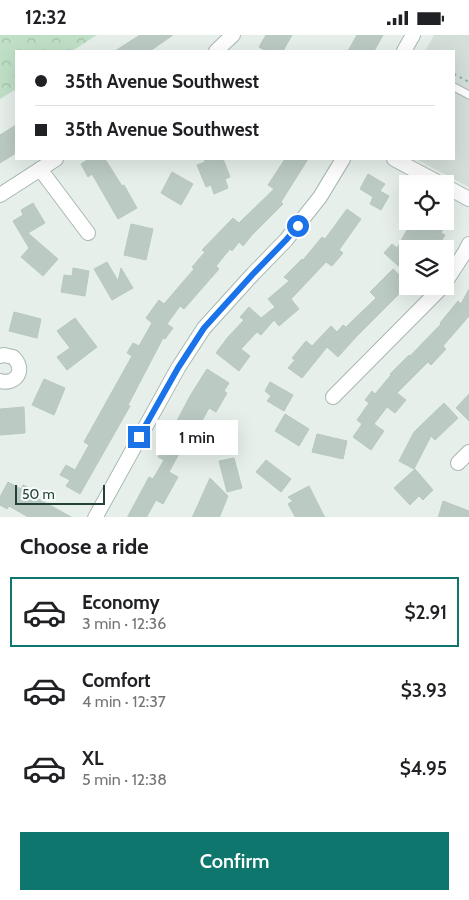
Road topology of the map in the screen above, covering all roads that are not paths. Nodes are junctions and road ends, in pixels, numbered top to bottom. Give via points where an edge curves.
1 (233, 35) edge
2 (413, 35) edge
3 (217, 50) edge
4 (405, 50) edge
5 (455, 88) edge
6 (469, 95) edge
7 (54, 160) edge
8 (342, 160) edge
9 (396, 160) edge
10 (40, 169) junction
11 (424, 175) edge
12 (454, 191) edge
13 (0, 195) edge
14 (469, 199) edge
15 (88, 233) dead end
16 (469, 244) edge
17 (454, 270) edge
18 (434, 295) edge
19 (0, 356) edge
20 (0, 381) edge
21 (332, 397) dead end
22 (469, 452) edge
23 (458, 463) dead end
24 (95, 517) edge

1 - 3 street
2 - 4 street
5 - 6 lane
7 - 10 street
8 - 24 street via 320,197 286,240 204,328 178,368
9 - 11 street
10 - 13 street
10 - 15 street
12 - 14 street
16 - 17 street
18 - 21 street
19 - 20 street via 13,357 19,369 12,381
22 - 23 street

